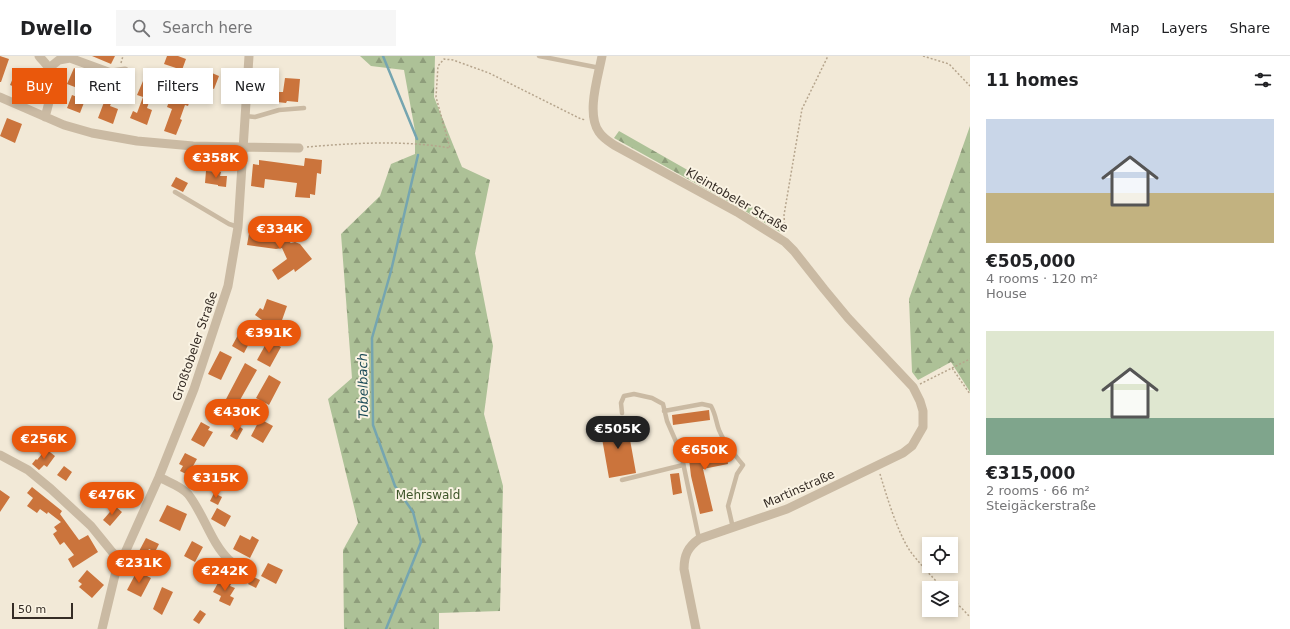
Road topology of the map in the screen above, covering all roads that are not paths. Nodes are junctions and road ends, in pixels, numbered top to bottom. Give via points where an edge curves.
1 (39, 56) edge
2 (249, 56) edge
3 (540, 56) edge
4 (602, 56) edge
5 (549, 57) edge
6 (49, 68) joint
7 (97, 68) edge
8 (600, 68) junction
9 (0, 97) edge
10 (48, 104) edge
11 (304, 108) dead end
12 (245, 116) junction
13 (45, 117) junction
14 (243, 148) junction
15 (299, 148) road end
16 (175, 192) dead end
17 (238, 227) junction
18 (913, 387) joint
19 (664, 411) junction
20 (622, 413) dead end
21 (0, 455) edge
22 (683, 465) junction
23 (159, 477) junction
24 (622, 480) dead end
25 (734, 528) junction
26 (698, 539) junction
27 (121, 560) junction
28 (244, 571) dead end
29 (102, 629) edge
30 (696, 629) edge

1 - 6 street
2 - 12 street, Großtobeler Straße
3 - 5 lane
4 - 8 street
5 - 8 lane
6 - 7 street via 59,60 70,58
8 - 18 street, Kleintobeler Straße via 592,108 600,133 614,145 737,212 785,242 848,318
9 - 13 street
10 - 13 street
11 - 12 lane via 279,110 255,117
12 - 14 street, Großtobeler Straße
13 - 14 street via 92,133 137,141
14 - 15 street
14 - 17 street, Großtobeler Straße
16 - 17 lane
17 - 23 street, Großtobeler Straße via 228,286 216,326
18 - 25 street, Martinstraße via 923,411 923,427 912,446 903,453 787,509
19 - 20 lane via 663,404 652,398 634,394 624,396 621,403
19 - 22 lane via 681,453
19 - 25 lane via 702,404 711,406 719,431 743,465 737,474 728,506
21 - 27 street via 28,470 51,489 82,517
22 - 24 lane
22 - 26 lane
23 - 27 street, Großtobeler Straße
23 - 28 street via 187,494 220,548 229,560
25 - 26 street, Martinstraße
26 - 30 street via 690,547 684,560
27 - 29 street, Großtobeler Straße via 114,575

